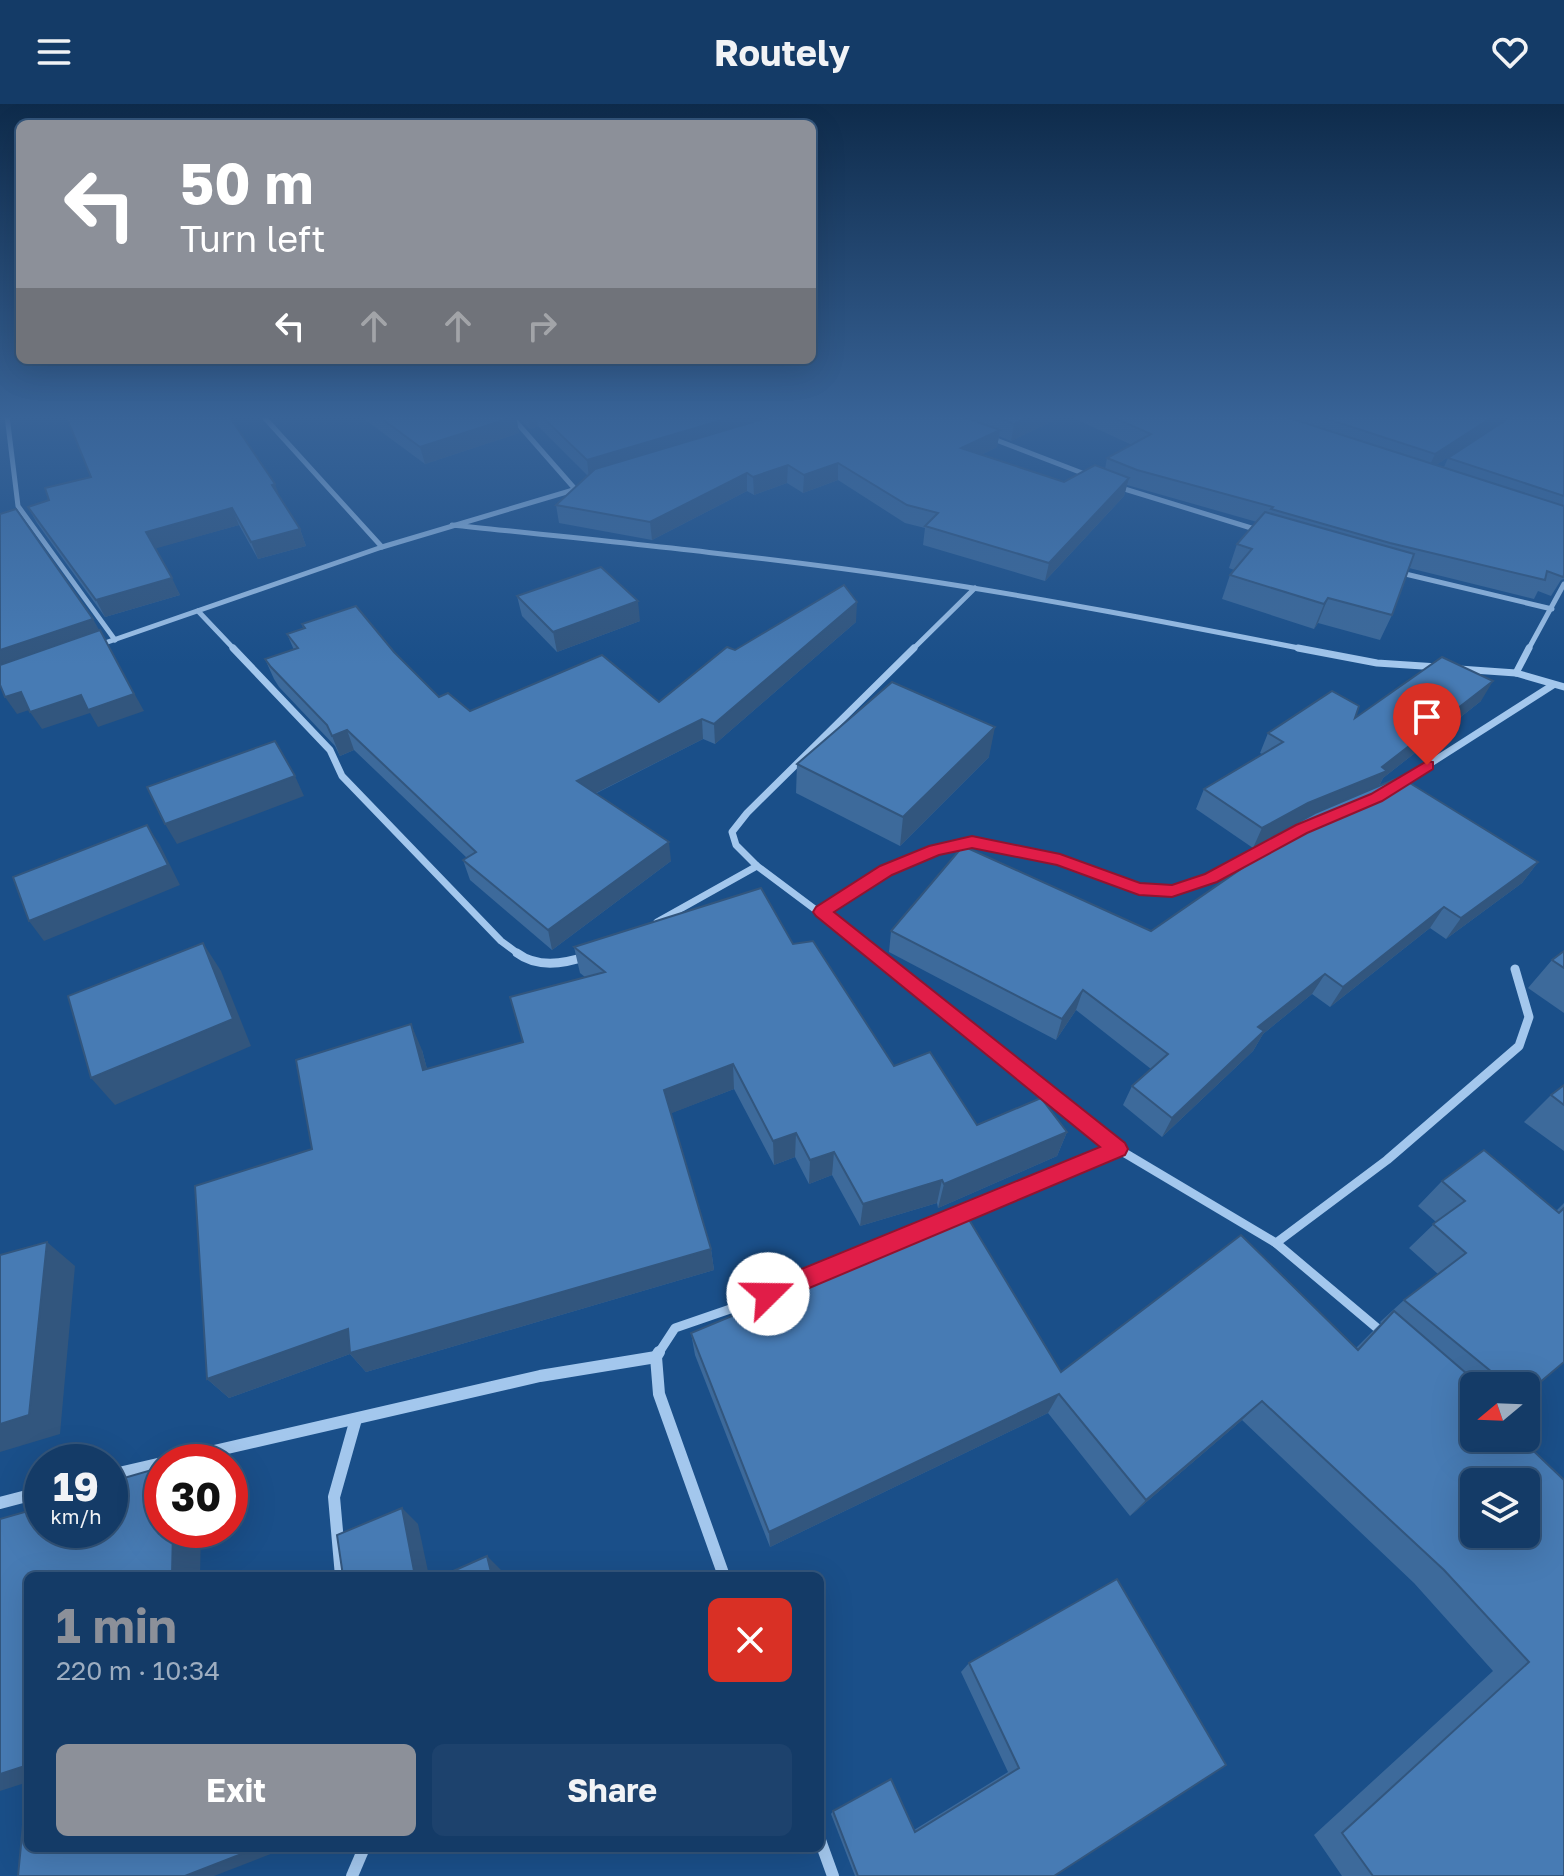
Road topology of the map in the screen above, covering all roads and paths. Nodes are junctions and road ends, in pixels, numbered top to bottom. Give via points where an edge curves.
1 (17, 499) edge
2 (338, 499) edge
3 (542, 499) edge
4 (1157, 499) edge
5 (452, 525) junction
6 (1266, 532) edge
7 (382, 547) junction
8 (1394, 571) edge
9 (1564, 584) edge
10 (975, 588) junction
11 (1552, 609) junction
12 (198, 611) junction
13 (115, 640) junction
14 (86, 650) edge
15 (1516, 673) junction
16 (1553, 685) junction
17 (1564, 687) edge
18 (1389, 790) edge
19 (1289, 836) edge
20 (757, 866) junction
21 (822, 912) junction
22 (647, 928) edge
23 (593, 954) edge
24 (1515, 969) dead end
25 (1118, 1149) junction
26 (1276, 1243) junction
27 (1396, 1344) edge
28 (656, 1357) junction
29 (356, 1419) junction
30 (128, 1470) edge
31 (24, 1497) edge
32 (0, 1503) edge
33 (341, 1572) edge
34 (723, 1572) edge
35 (824, 1851) edge
36 (362, 1852) edge
37 (352, 1876) edge
38 (833, 1876) edge

1 - 13 street
2 - 7 street
3 - 5 street
4 - 6 street
5 - 7 street
5 - 10 street via 747,555
7 - 12 street
8 - 11 street
9 - 11 street
10 - 15 street via 1377,663
10 - 20 street via 732,832 736,845
11 - 15 street
12 - 13 street
12 - 23 street via 330,750 342,776 501,941 528,961 566,963
13 - 14 street
15 - 16 street
16 - 17 street
16 - 18 street
19 - 21 street via 1211,878 1172,891 1139,889 1060,860 972,842 886,870
20 - 21 street
20 - 22 street
21 - 25 street
24 - 26 street via 1529,1017 1519,1046 1387,1160
25 - 26 street
25 - 28 street via 675,1328
26 - 27 street
28 - 29 street via 601,1362
28 - 34 street via 659,1394
29 - 30 street
29 - 33 street via 334,1497
31 - 32 street
35 - 38 street
36 - 37 street

